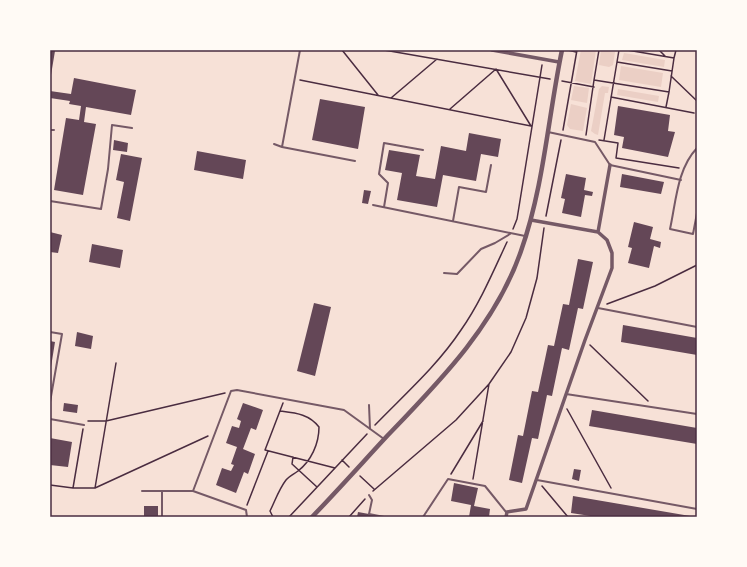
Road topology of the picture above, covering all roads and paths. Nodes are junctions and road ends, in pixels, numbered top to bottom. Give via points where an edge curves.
1 (300, 50) edge
2 (342, 50) edge
3 (384, 50) edge
4 (492, 50) edge
5 (562, 50) edge
6 (566, 50) edge
7 (599, 50) edge
8 (618, 50) edge
9 (627, 50) edge
10 (659, 50) edge
11 (676, 50) edge
12 (503, 51) edge
13 (577, 52) dead end
14 (665, 57) junction
15 (674, 58) junction
16 (436, 59) junction
17 (559, 62) junction
18 (617, 62) junction
19 (496, 69) junction
20 (672, 71) junction
21 (671, 76) junction
22 (540, 77) junction
23 (294, 79) junction
24 (556, 80) junction
25 (594, 80) junction
26 (614, 83) junction
27 (594, 87) junction
28 (668, 92) junction
29 (378, 95) junction
30 (612, 97) junction
31 (391, 98) junction
32 (697, 101) edge
33 (666, 107) junction
34 (450, 110) junction
35 (694, 113) dead end
36 (531, 126) junction
37 (132, 128) dead end
38 (50, 130) edge
39 (54, 130) dead end
40 (562, 131) dead end
41 (548, 132) junction
42 (568, 132) dead end
43 (580, 135) dead end
44 (598, 139) dead end
45 (604, 140) junction
46 (274, 144) dead end
47 (282, 148) junction
48 (697, 148) edge
49 (423, 150) dead end
50 (355, 161) dead end
51 (491, 165) dead end
52 (610, 165) junction
53 (683, 169) junction
54 (681, 180) junction
55 (50, 201) edge
56 (373, 205) dead end
57 (384, 207) junction
58 (697, 213) edge
59 (531, 220) junction
60 (453, 221) junction
61 (598, 232) junction
62 (511, 233) junction
63 (526, 236) junction
64 (697, 265) edge
65 (444, 274) dead end
66 (598, 308) junction
67 (697, 327) edge
68 (50, 332) edge
69 (585, 340) junction
70 (116, 363) dead end
71 (490, 384) dead end
72 (231, 391) junction
73 (566, 394) junction
74 (284, 399) junction
75 (50, 402) edge
76 (563, 403) junction
77 (369, 405) dead end
78 (654, 407) junction
79 (280, 411) junction
80 (697, 414) edge
81 (50, 419) edge
82 (484, 419) junction
83 (106, 421) junction
84 (84, 425) junction
85 (370, 430) junction
86 (215, 433) junction
87 (384, 439) junction
88 (268, 451) junction
89 (293, 457) junction
90 (307, 461) junction
91 (335, 468) junction
92 (299, 470) junction
93 (448, 479) junction
94 (537, 480) junction
95 (472, 483) junction
96 (50, 484) edge
97 (317, 487) junction
98 (73, 488) junction
99 (95, 488) junction
100 (142, 491) dead end
101 (162, 491) junction
102 (193, 491) junction
103 (615, 494) junction
104 (369, 495) dead end
105 (246, 510) junction
106 (697, 510) edge
107 (507, 512) junction
108 (162, 517) edge
109 (247, 517) edge
110 (272, 517) edge
111 (289, 517) edge
112 (312, 517) edge
113 (384, 517) edge
114 (423, 517) edge
115 (506, 517) edge
116 (568, 517) edge

1 - 23 lane
2 - 29 path
3 - 16 path
4 - 12 street
5 - 17 street
6 - 13 path
7 - 25 path
8 - 18 path
9 - 14 path
10 - 14 path
11 - 15 path
12 - 17 street
14 - 15 path
15 - 20 path
16 - 19 path
16 - 31 path
17 - 24 street
18 - 20 path
18 - 26 path
19 - 22 path
19 - 34 path
19 - 36 path
20 - 21 path
21 - 28 path
21 - 32 path
22 - 24 path
22 - 36 path
23 - 29 path
23 - 47 lane
24 - 27 path
24 - 41 street
25 - 26 path
25 - 27 path
26 - 28 path
26 - 30 path
27 - 43 path via 586,136
28 - 33 path
29 - 31 path
30 - 33 path
30 - 45 path
31 - 34 path
33 - 35 path
34 - 36 path
36 - 62 path via 516,219
37 - 55 lane via 112,125 101,209
38 - 39 lane
40 - 42 path
41 - 52 lane via 595,142
41 - 59 street
44 - 45 path
45 - 53 path via 618,143 616,158
46 - 47 lane
47 - 50 lane
48 - 53 lane via 688,157
49 - 57 lane via 384,143 379,174 388,182
51 - 60 lane via 486,192 459,187
52 - 54 lane
52 - 61 street
53 - 54 lane
54 - 58 lane via 670,229 693,234
56 - 57 lane
57 - 60 lane
59 - 61 street
59 - 63 street
60 - 62 lane
61 - 66 street via 607,240 612,253 612,268
62 - 63 lane
62 - 65 lane via 481,249 457,274
62 - 85 path via 492,277 461,330 426,374
63 - 87 street via 512,275 476,336 432,389
64 - 66 path via 655,286
66 - 67 lane
66 - 69 street
68 - 75 lane via 62,334
69 - 73 street
69 - 78 path
70 - 83 path
71 - 82 path
72 - 74 lane
72 - 83 path
72 - 86 lane
73 - 76 street
73 - 78 lane
74 - 79 path
74 - 85 lane via 344,410
76 - 94 street
76 - 103 path
77 - 85 lane
78 - 80 lane
79 - 88 path via 265,450
79 - 90 path via 302,414 319,427 317,446
81 - 84 lane
82 - 93 path
82 - 95 path
83 - 84 path via 84,421
83 - 99 path
84 - 98 path
85 - 87 lane
85 - 91 path
86 - 99 path
86 - 102 lane
87 - 112 street
88 - 89 path
88 - 105 path
89 - 90 path
89 - 92 path via 292,464
90 - 91 path
90 - 92 path
91 - 97 path
92 - 97 path
92 - 110 path via 286,480 270,511
93 - 95 lane
93 - 114 lane
94 - 103 lane
94 - 107 street via 526,509
94 - 116 path
95 - 107 lane via 485,486
96 - 98 path
97 - 111 path
98 - 99 path
100 - 101 lane
101 - 102 lane
101 - 108 lane
102 - 105 lane
103 - 106 lane
104 - 113 lane via 372,500 369,514
105 - 109 lane
107 - 115 street

